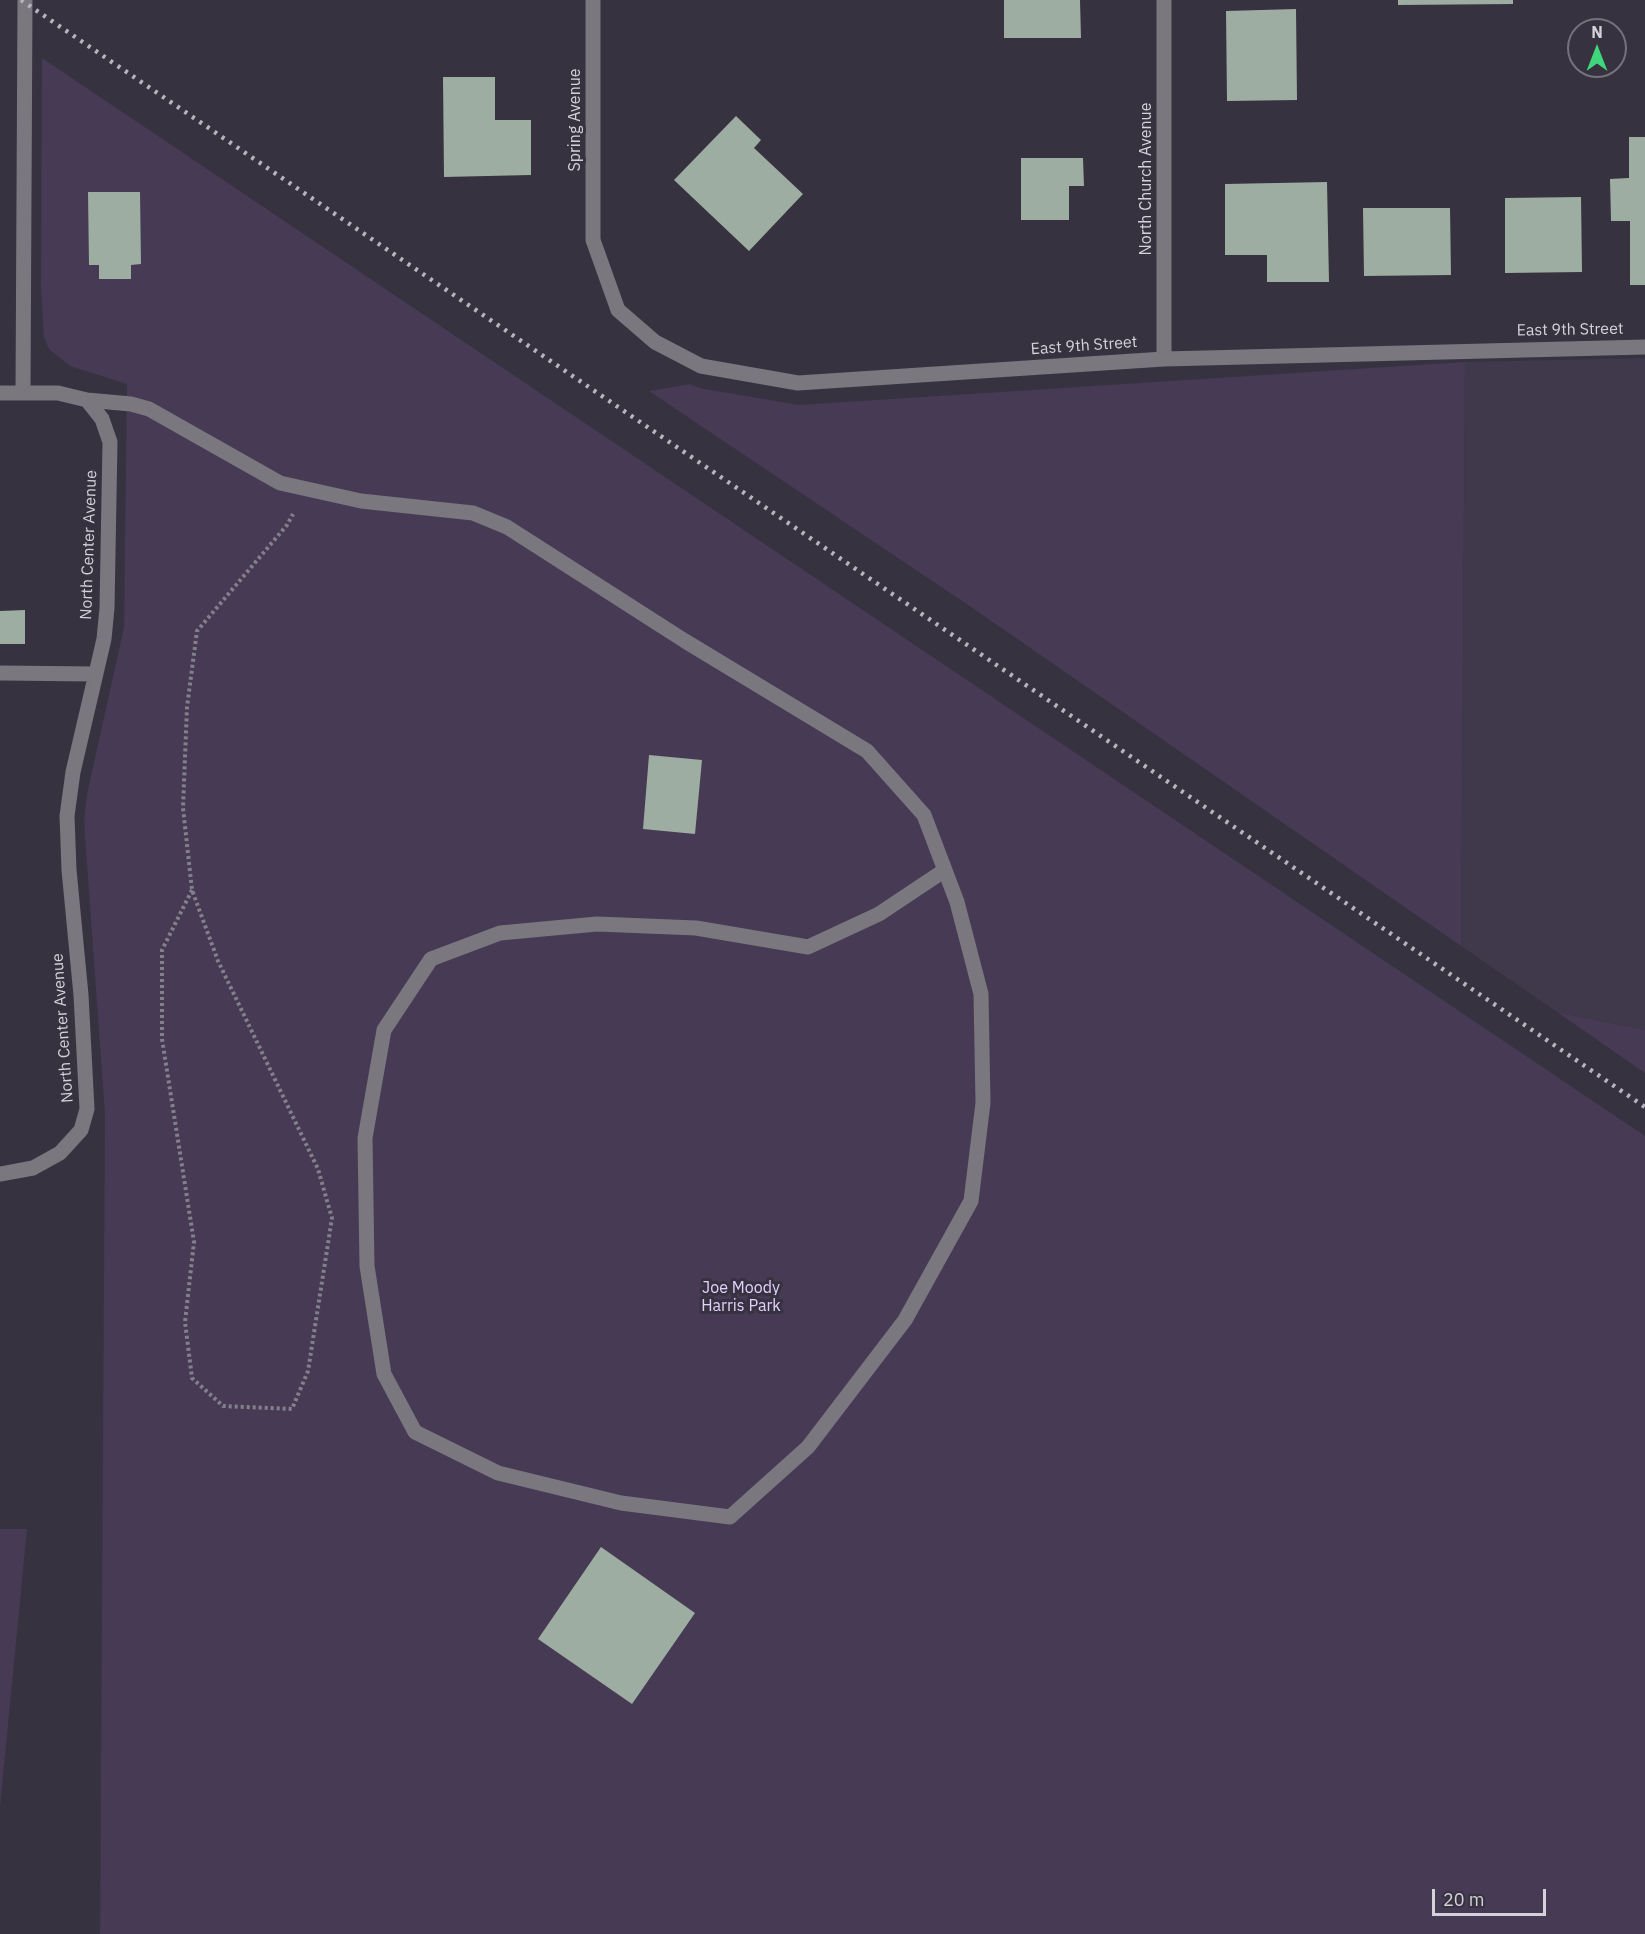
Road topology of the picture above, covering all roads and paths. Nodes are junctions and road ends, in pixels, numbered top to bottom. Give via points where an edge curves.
1 (25, 0) edge
2 (593, 0) edge
3 (1164, 0) edge
4 (593, 240) joint
5 (1645, 346) edge
6 (1164, 359) junction
7 (0, 393) edge
8 (23, 393) junction
9 (87, 400) junction
10 (305, 489) junction
11 (0, 673) edge
12 (95, 674) junction
13 (945, 870) junction
14 (192, 890) junction
15 (0, 1174) edge

1 - 8 street
2 - 4 street, Spring Avenue
3 - 6 street, North Church Avenue
4 - 6 street, East 9th Street via 618,310 655,342 701,366 798,382
5 - 6 street, East 9th Street
7 - 8 street
8 - 9 street via 58,393
9 - 10 street via 150,409 280,483
9 - 12 street, North Center Avenue via 102,419 110,442 108,593 104,639
10 - 13 street via 361,501 473,513 507,527 867,751 924,815
10 - 14 path via 287,525 197,631 187,707 183,808
11 - 12 street
12 - 15 street, North Center Avenue via 68,816 87,1087 84,1121 69,1145 52,1158 33,1168
13 - 13 street via 981,994 983,1102 971,1201 905,1320 808,1447 730,1517 621,1503 498,1473 415,1432 384,1374 367,1266 365,1138 384,1029 431,959 500,933 597,924 696,928 808,947 879,914
14 - 14 path via 218,961 318,1169 332,1218 308,1371 292,1409 223,1407 192,1378 185,1322 194,1242 162,1039 162,950

